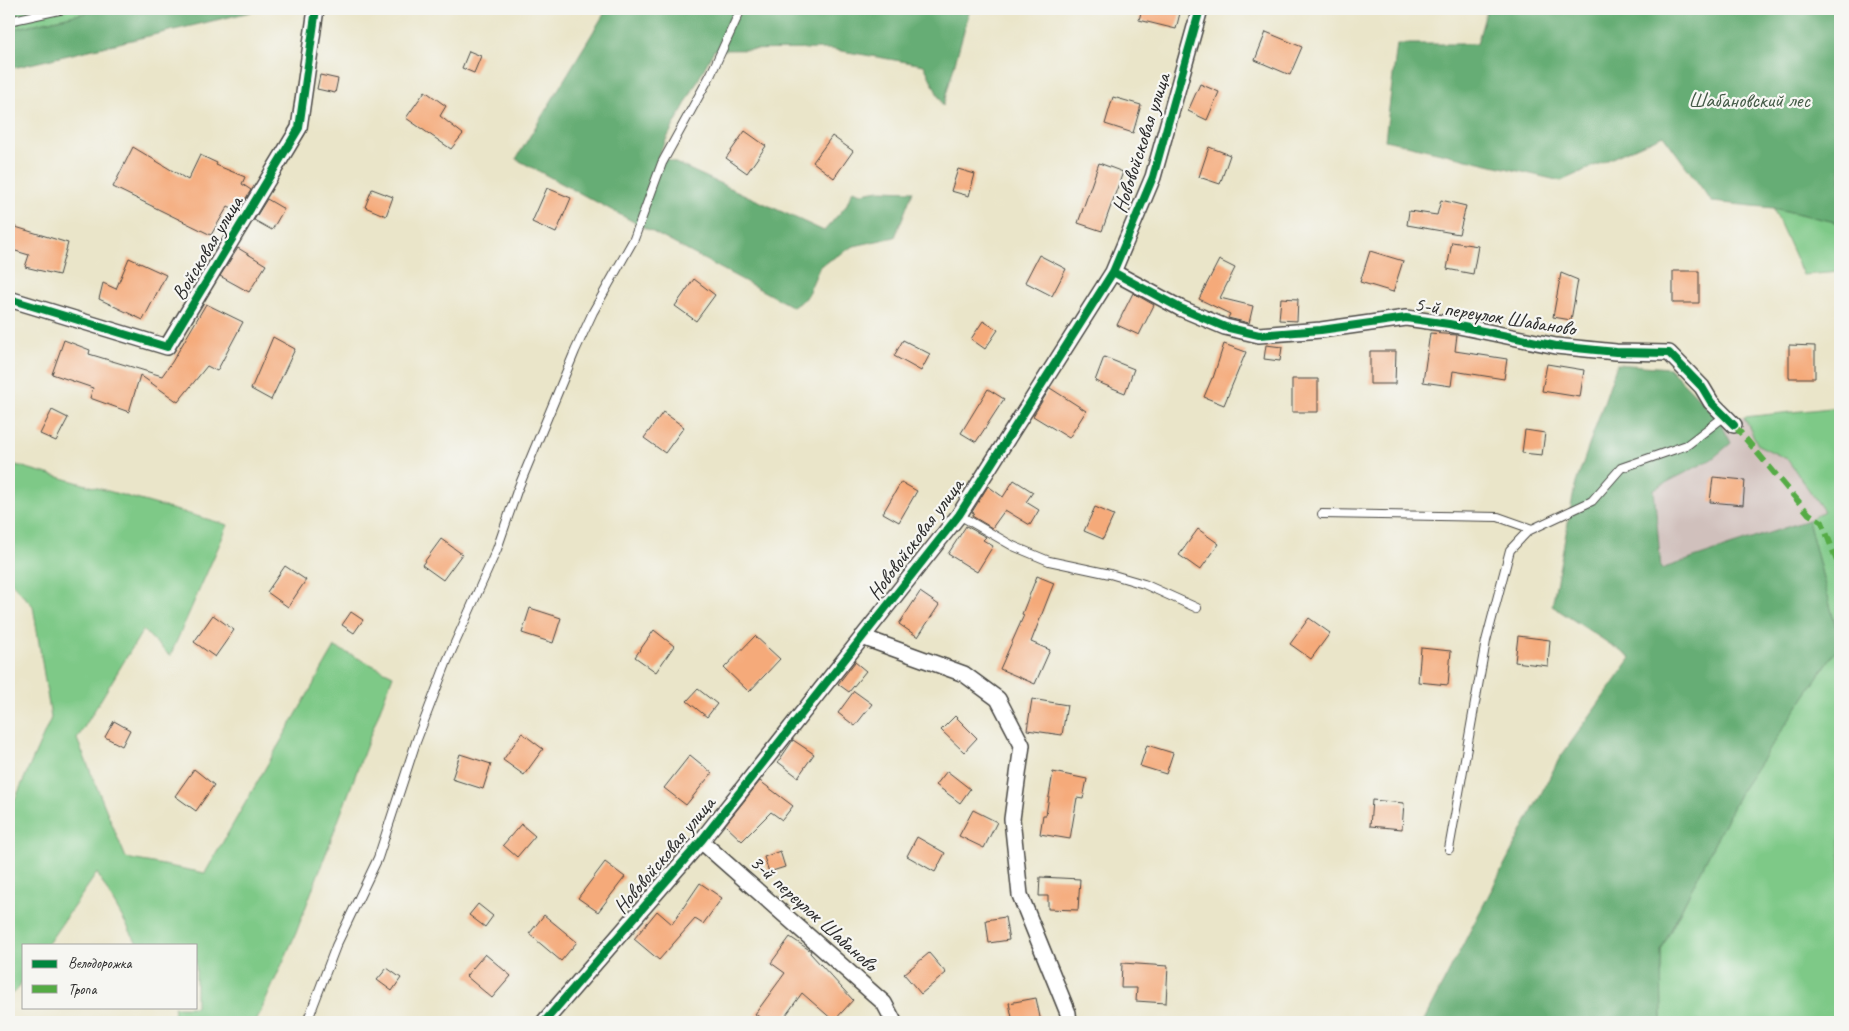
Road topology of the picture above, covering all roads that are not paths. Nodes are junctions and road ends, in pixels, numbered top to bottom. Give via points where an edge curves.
1 (64, 9) edge
2 (316, 9) edge
3 (740, 9) edge
4 (1200, 9) edge
5 (9, 22) edge
6 (1114, 272) junction
7 (9, 299) edge
8 (1729, 421) joint
9 (1322, 514) dead end
10 (959, 515) junction
11 (1532, 529) junction
12 (1197, 608) dead end
13 (862, 637) junction
14 (701, 841) junction
15 (1449, 849) dead end
16 (307, 1022) edge
17 (544, 1022) edge
18 (894, 1022) edge
19 (1069, 1022) edge

1 - 5 lane
2 - 7 street, Войсковая улица via 300,128 167,347
3 - 16 lane via 711,74 662,164 634,239 574,351 497,549 447,661 378,858 336,946
4 - 6 street, Нововойсковая улица via 1153,177
6 - 8 street, 5-й переулок Шабаново via 1180,308 1225,327 1259,335 1406,318 1556,346 1669,354 1702,387
6 - 10 street, Нововойсковая улица
8 - 11 lane via 1687,445 1621,468 1592,501
9 - 11 lane via 1498,516
10 - 12 lane via 1012,546 1049,561 1144,584
10 - 13 street, Нововойсковая улица
11 - 15 lane via 1510,550 1489,632
13 - 14 street, Нововойсковая улица
13 - 19 street via 964,674 998,700 1022,746 1012,819 1020,894
14 - 17 street, Нововойсковая улица
14 - 18 street, 3-й переулок Шабаново via 884,1003

